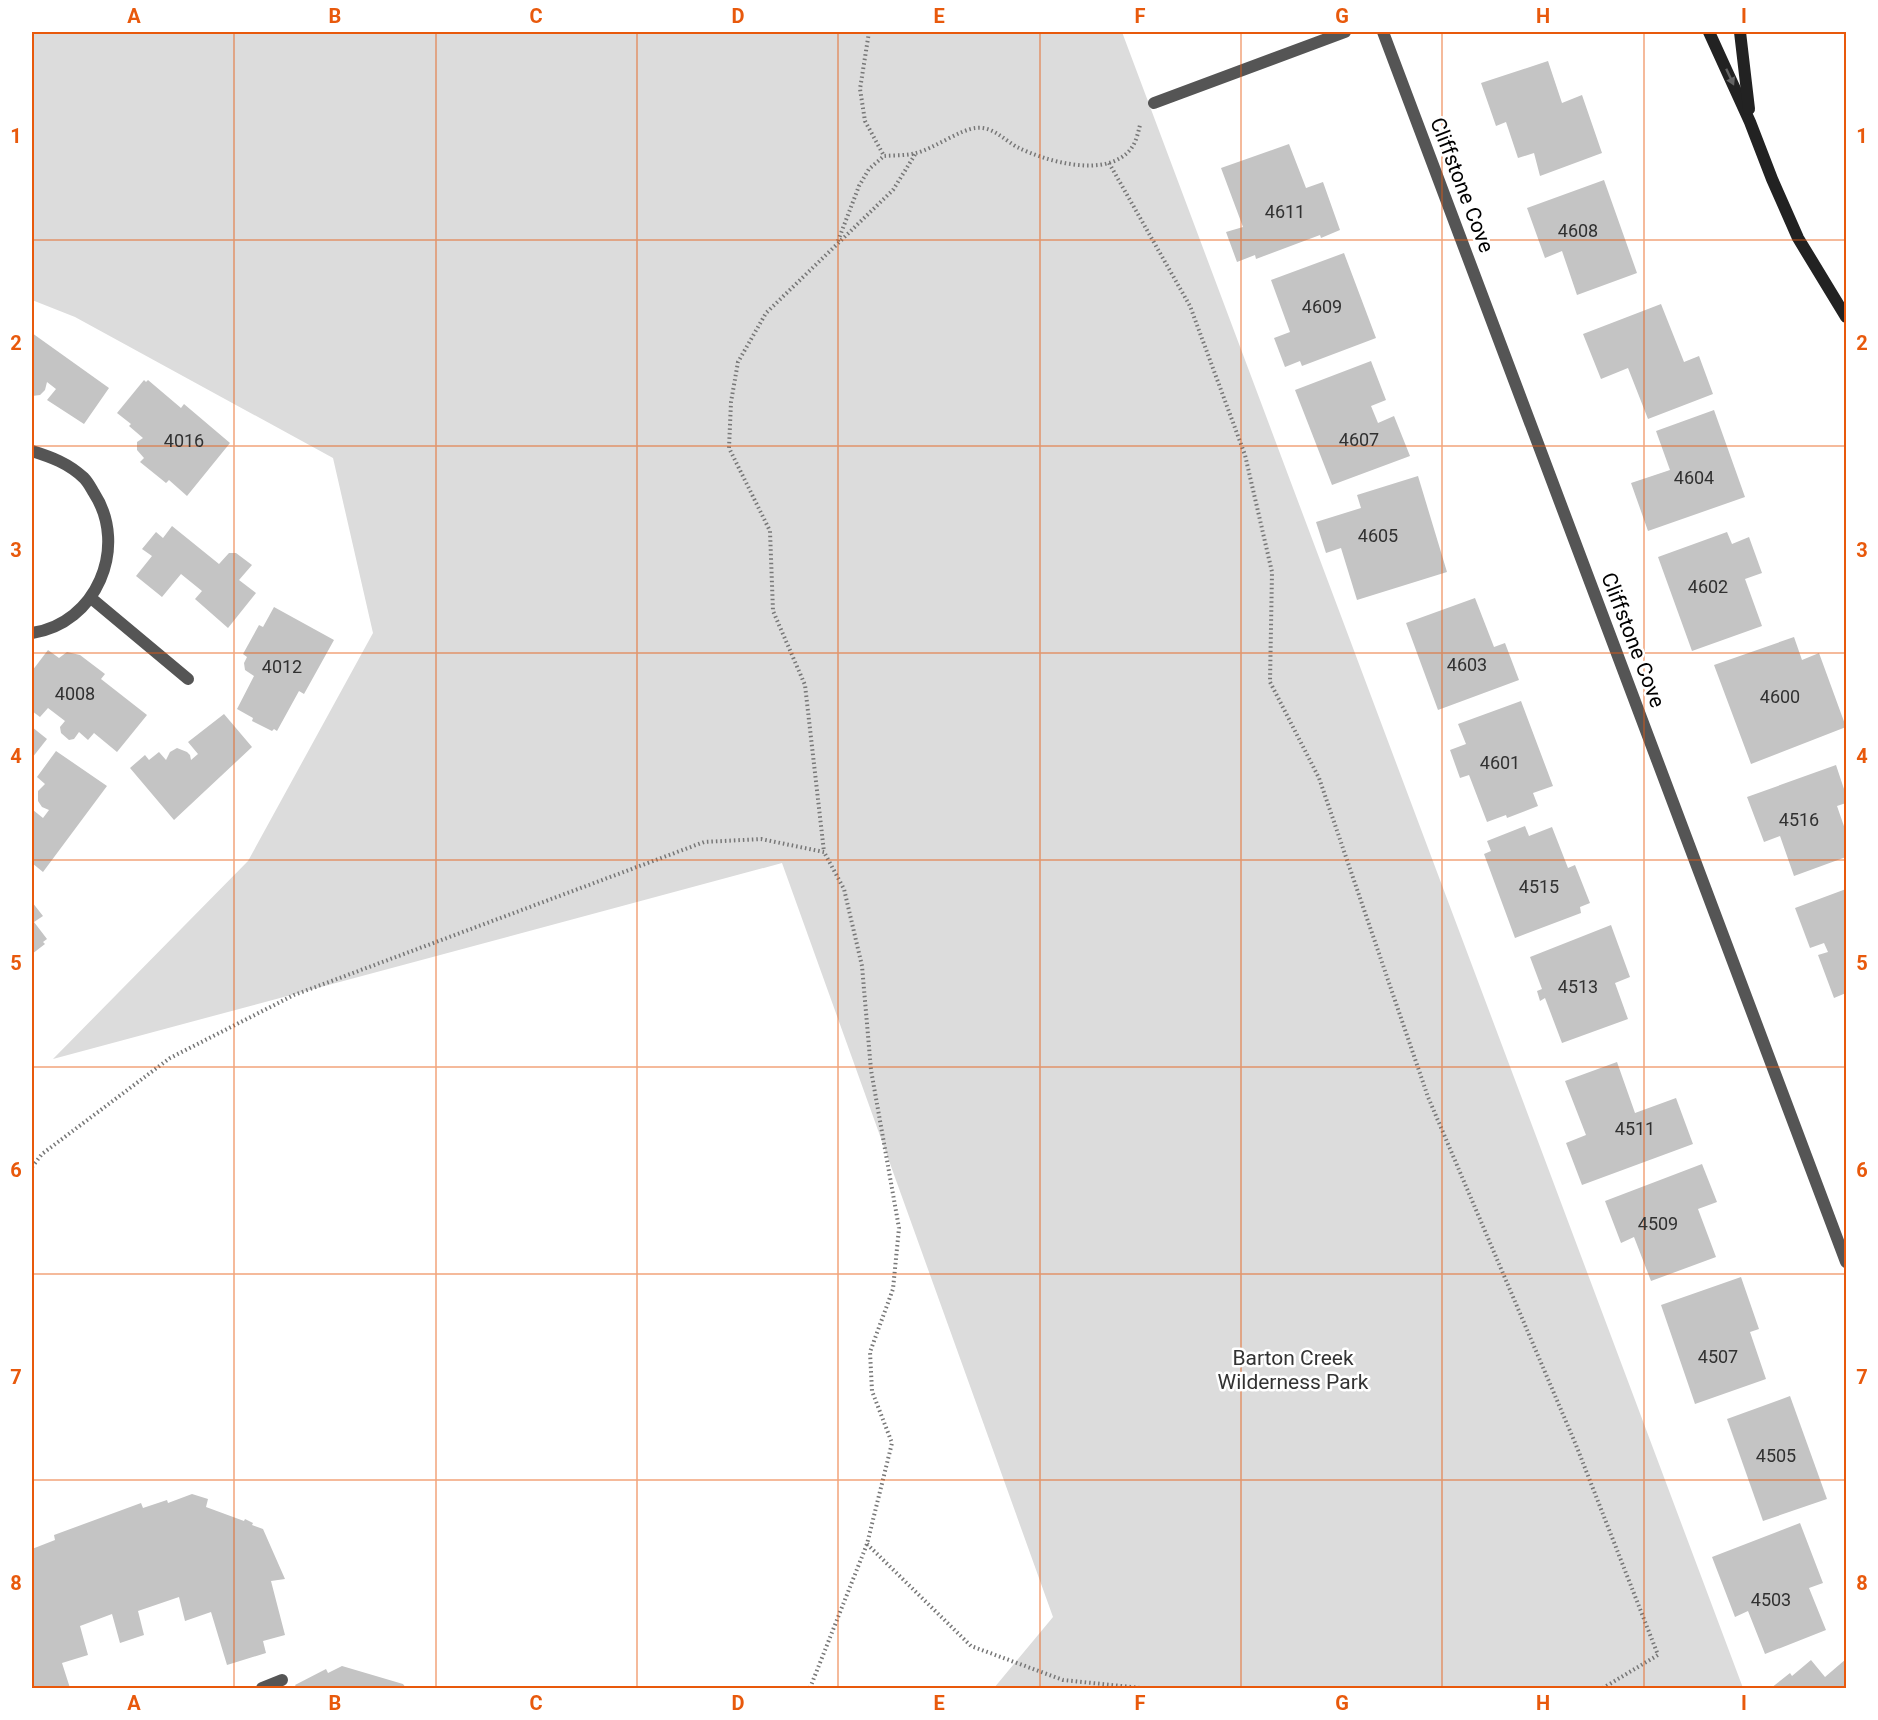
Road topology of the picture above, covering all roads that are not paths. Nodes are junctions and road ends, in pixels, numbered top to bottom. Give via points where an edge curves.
1 (1345, 32) edge
2 (1383, 32) edge
3 (1709, 32) edge
4 (1740, 32) edge
5 (1154, 103) road end
6 (1750, 122) junction
7 (1846, 317) edge
8 (32, 451) edge
9 (91, 598) junction
10 (32, 633) edge
11 (188, 679) dead end
12 (1846, 1263) edge
13 (282, 1680) dead end
14 (262, 1689) edge

1 - 5 street
2 - 12 street, Cliffstone Cove
3 -> 6 street
4 - 6 street
6 - 7 street via 1798,238
8 - 9 street via 59,459 85,479 103,506 110,537 105,569
9 - 10 street via 70,619
9 - 11 street
13 - 14 street

